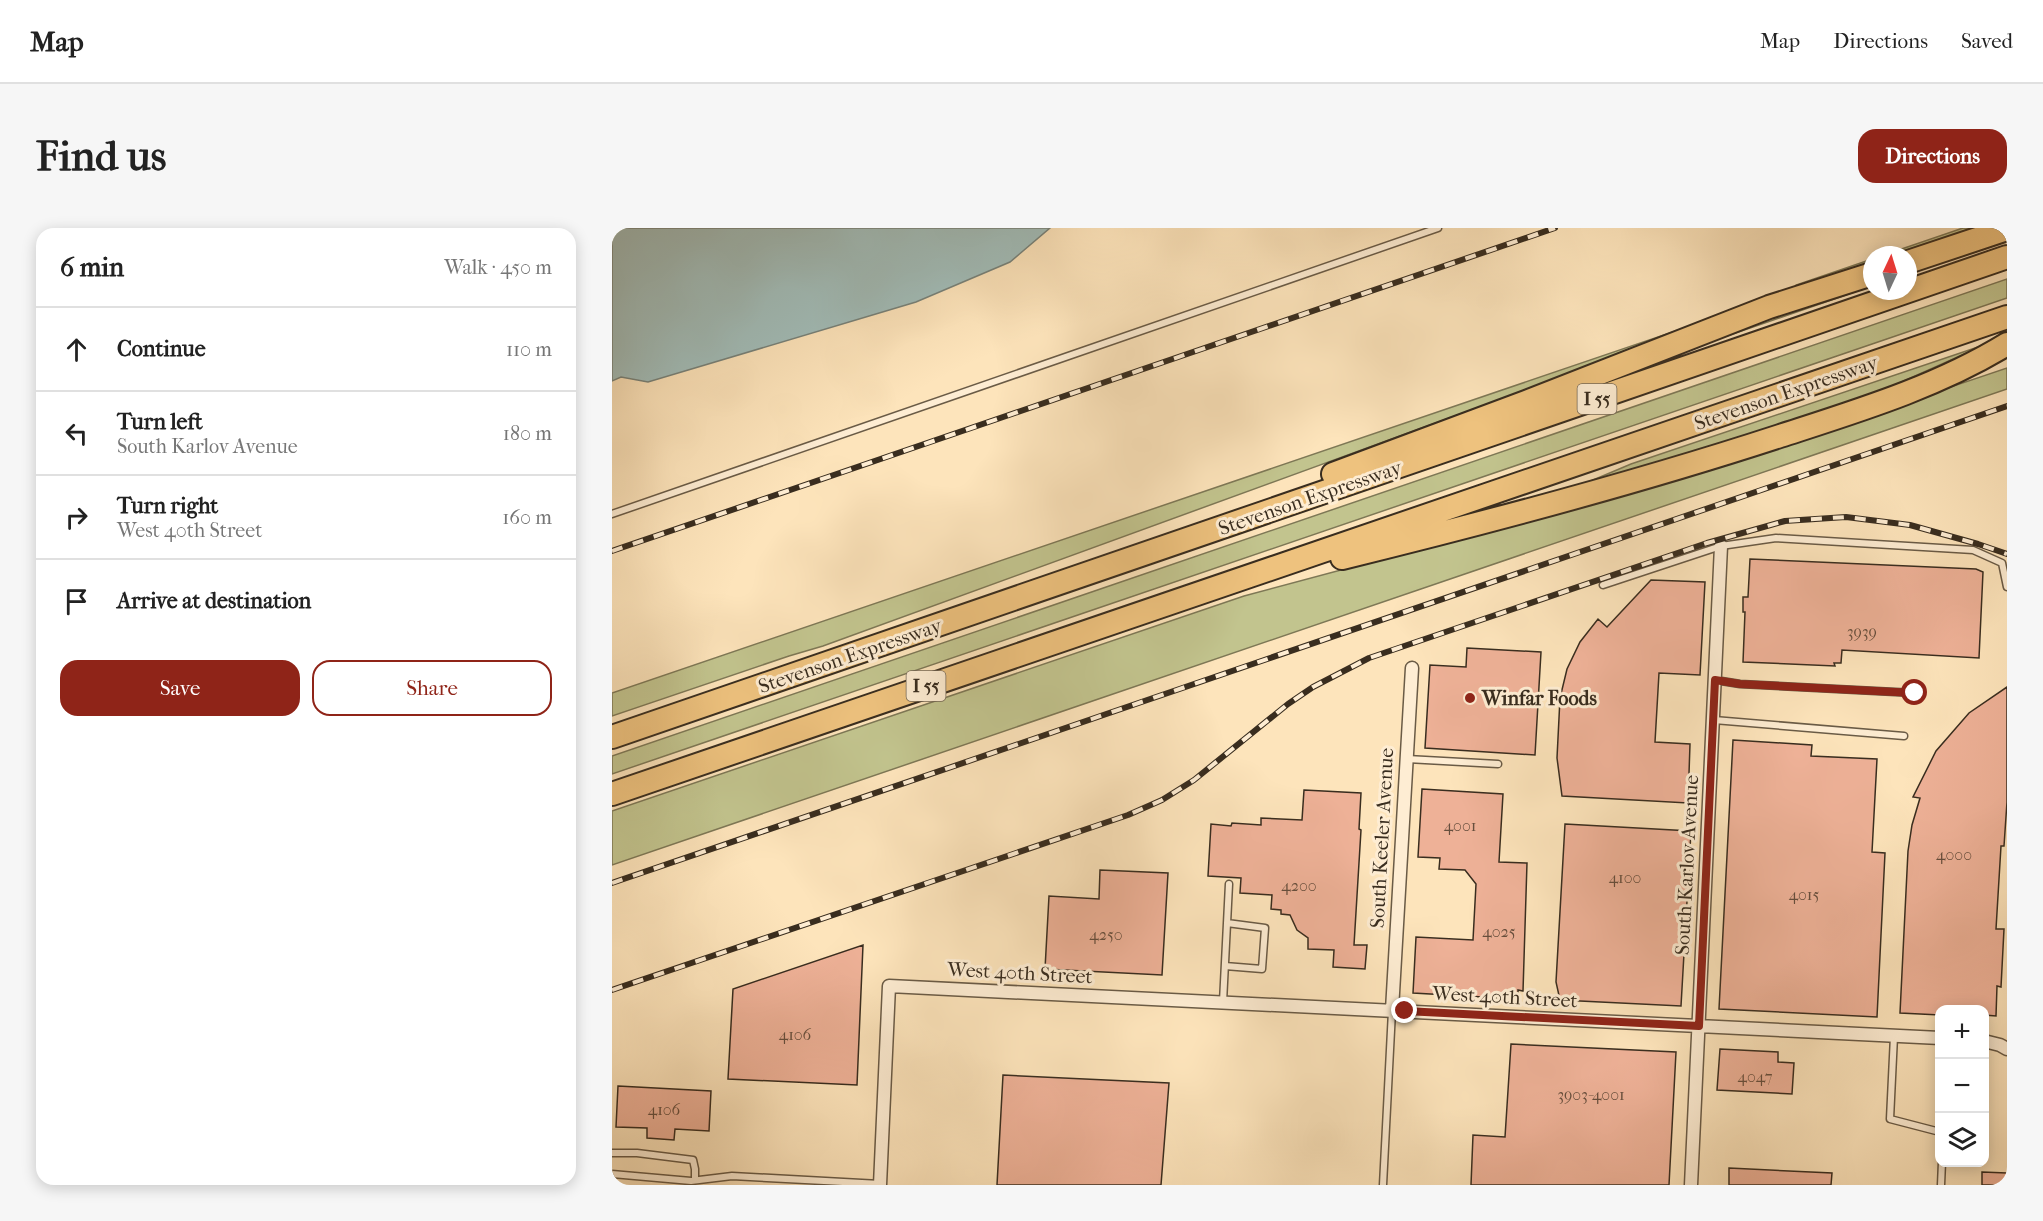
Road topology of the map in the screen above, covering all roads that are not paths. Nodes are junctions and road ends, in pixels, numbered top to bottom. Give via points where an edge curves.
1 (1438, 228) edge
2 (2007, 229) edge
3 (1996, 235) edge
4 (2007, 257) edge
5 (1917, 259) edge
6 (1863, 277) edge
7 (2007, 317) edge
8 (2007, 344) edge
9 (2007, 363) edge
10 (1867, 406) junction
11 (612, 514) edge
12 (1187, 540) junction
13 (1721, 546) junction
14 (1240, 579) junction
15 (1603, 585) dead end
16 (2007, 587) edge
17 (1412, 668) dead end
18 (1715, 680) junction
19 (1915, 693) dead end
20 (1714, 720) junction
21 (1904, 736) dead end
22 (612, 737) edge
23 (1406, 759) junction
24 (1498, 764) dead end
25 (612, 794) edge
26 (1229, 884) dead end
27 (1227, 923) junction
28 (1225, 966) junction
29 (1223, 1002) junction
30 (1392, 1011) junction
31 (1699, 1026) junction
32 (1894, 1036) junction
33 (1935, 1038) edge
34 (1989, 1042) edge
35 (2007, 1049) edge
36 (1935, 1131) edge
37 (612, 1152) edge
38 (1942, 1167) edge
39 (612, 1174) edge
40 (695, 1180) junction
41 (880, 1184) edge
42 (1383, 1185) edge
43 (1691, 1185) edge
44 (1941, 1185) edge

1 - 11 lane
2 - 3 highway
3 - 5 highway
4 - 12 highway, Stevenson Expressway / I 55
6 - 12 highway via 1769,308 1279,494
7 - 14 highway, Stevenson Expressway / I 55
8 - 10 highway via 1928,385
9 - 10 highway
10 - 14 highway via 1749,446 1499,519 1341,559
12 - 22 highway, Stevenson Expressway / I 55
13 - 15 lane
13 - 16 lane via 1776,538 1973,550 2002,563
13 - 18 street, South Karlov Avenue
14 - 25 highway, Stevenson Expressway / I 55
17 - 23 street, South Keeler Avenue
18 - 19 lane
18 - 20 street, South Karlov Avenue
20 - 21 lane
20 - 31 street, South Karlov Avenue
23 - 24 lane
23 - 30 street, South Keeler Avenue
26 - 27 lane
27 - 28 lane
27 - 28 lane via 1265,928 1262,969
28 - 29 lane
29 - 30 street, West 40th Street
29 - 41 street, West 40th Street via 889,986
30 - 31 street, West 40th Street
30 - 42 lane
31 - 32 street, West 40th Street
31 - 43 street, South Karlov Avenue
32 - 33 street, West 40th Street
32 - 36 lane via 1890,1119
34 - 35 street
37 - 40 lane via 693,1160
38 - 44 lane
39 - 40 lane
40 - 41 lane via 732,1176

